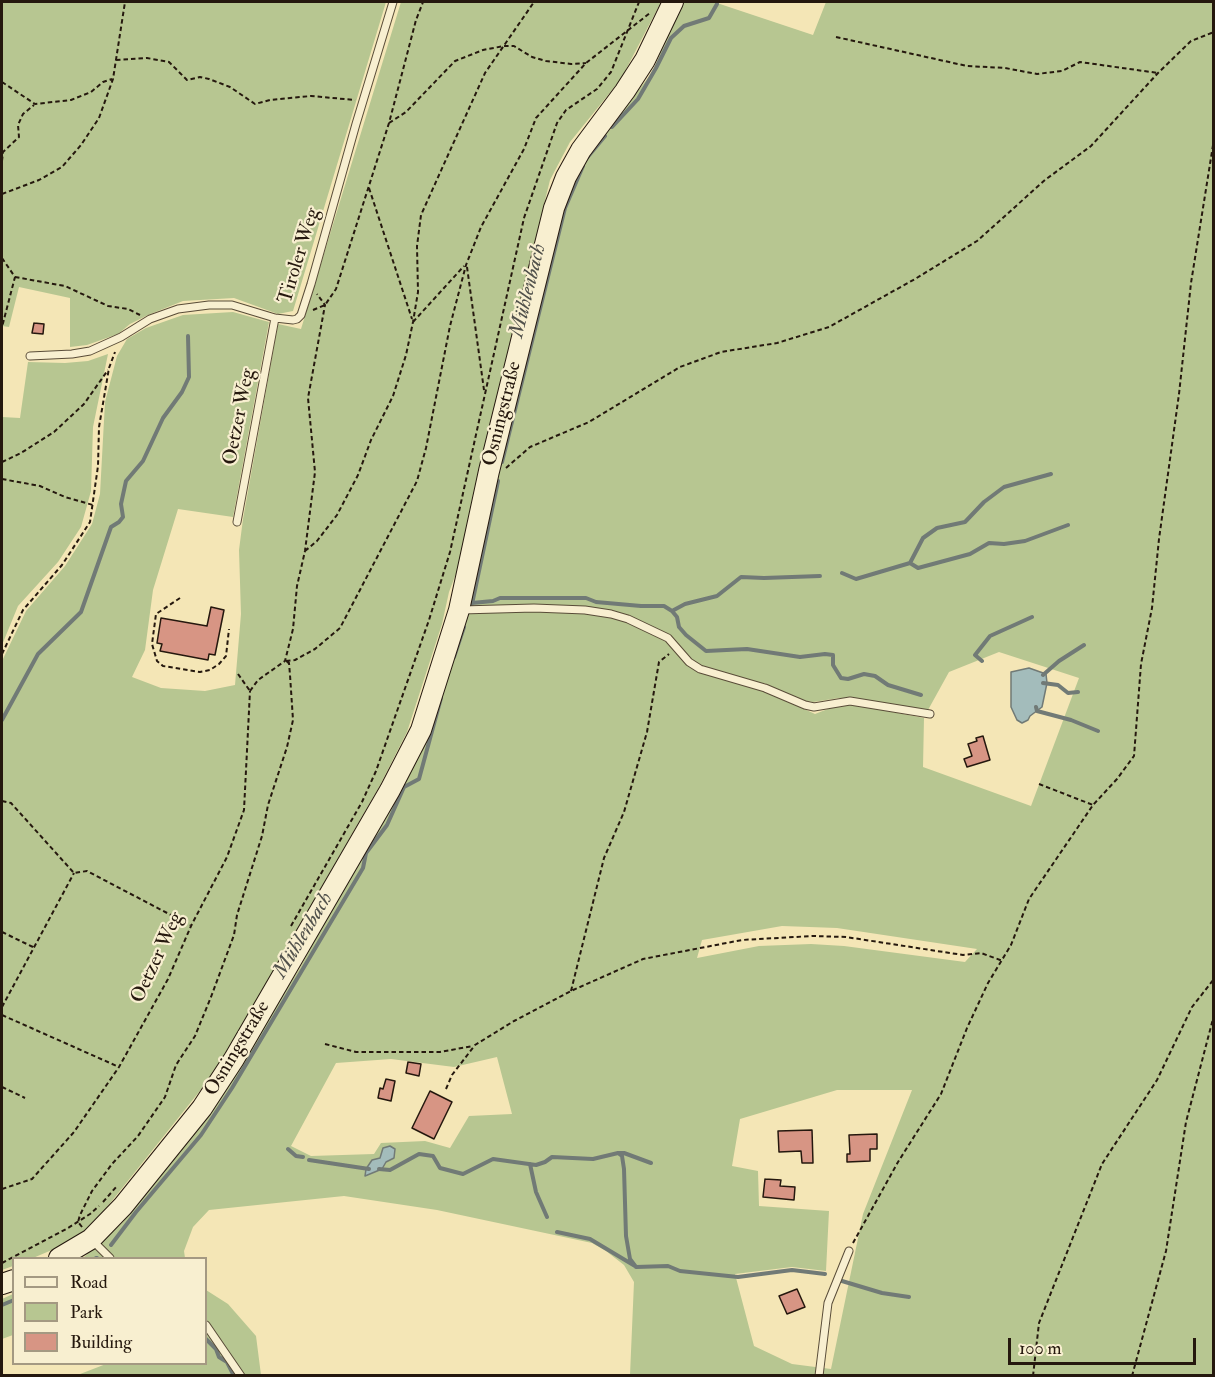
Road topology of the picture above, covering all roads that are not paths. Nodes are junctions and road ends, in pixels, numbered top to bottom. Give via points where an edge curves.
1 (393, 2) edge
2 (664, 5) edge
3 (275, 318) junction
4 (30, 356) dead end
5 (237, 522) dead end
6 (459, 609) junction
7 (930, 714) dead end
8 (91, 1239) junction
9 (849, 1251) road end
10 (62, 1257) edge
11 (110, 1257) edge
12 (207, 1326) edge
13 (241, 1376) edge
14 (819, 1376) edge

1 - 3 lane, Tiroler Weg via 301,315 293,320
2 - 6 main road, Osningstraße via 645,60 581,150 554,208
3 - 4 lane, Tiroler Weg via 232,305 178,309 150,319 90,351
3 - 5 lane, Oetzer Weg
6 - 7 lane via 534,608 611,614 668,638 699,669 765,688 805,705 850,701
6 - 8 main road, Osningstraße via 421,730 246,1039 202,1108 157,1166
8 - 10 main road, Osningstraße
8 - 11 lane
9 - 14 lane via 828,1303
12 - 13 lane

